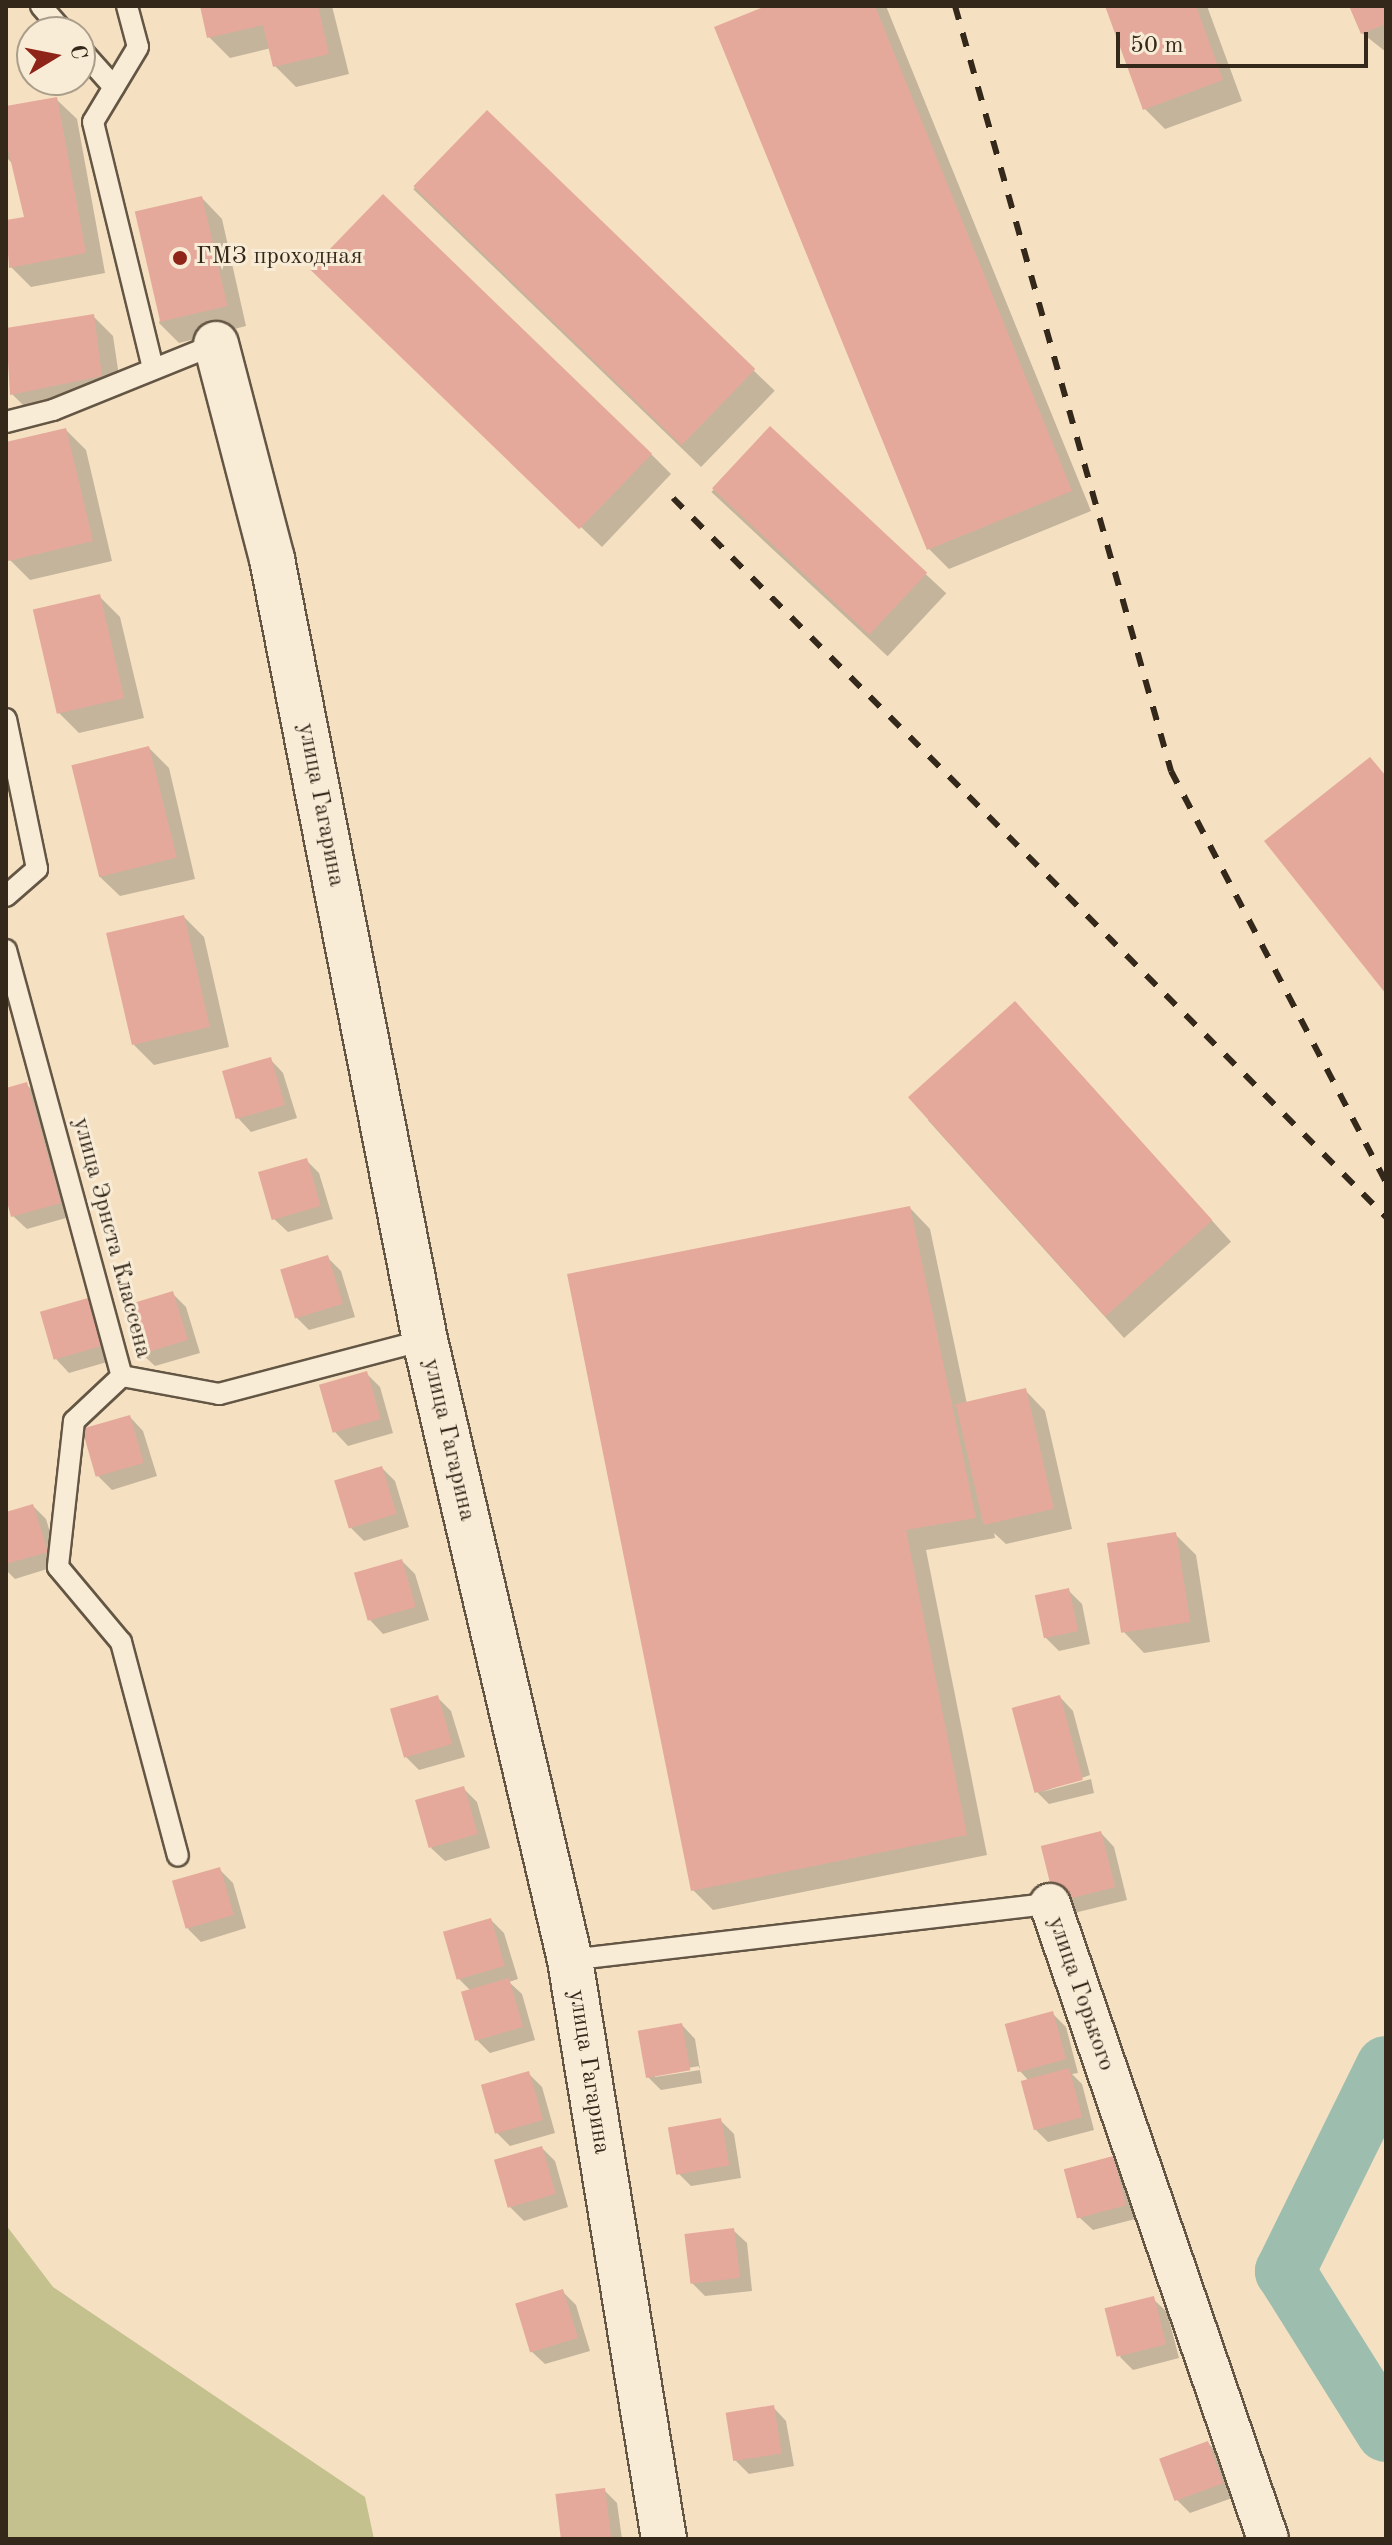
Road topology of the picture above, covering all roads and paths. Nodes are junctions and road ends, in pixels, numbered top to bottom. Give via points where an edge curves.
1 (127, 6) edge
2 (96, 67) edge
3 (114, 87) junction
4 (216, 344) joint
5 (153, 369) junction
6 (6, 422) edge
7 (6, 719) edge
8 (6, 896) edge
9 (6, 950) edge
10 (425, 1340) junction
11 (122, 1376) junction
12 (178, 1856) dead end
13 (1050, 1904) joint
14 (570, 1960) junction
15 (664, 2539) edge
16 (1268, 2539) edge

1 - 3 lane via 138,47
2 - 3 lane
3 - 5 lane via 93,122
4 - 5 lane
4 - 10 street, улица Гагарина via 272,559
5 - 6 lane via 53,410
7 - 8 lane via 37,869
9 - 11 lane, улица Эрнста Классена
10 - 11 lane, улица Эрнста Классена via 219,1394
10 - 14 street, улица Гагарина
11 - 12 lane via 74,1421 58,1567 121,1642
13 - 14 lane, улица Горького
13 - 16 street, улица Горького
14 - 15 street, улица Гагарина

